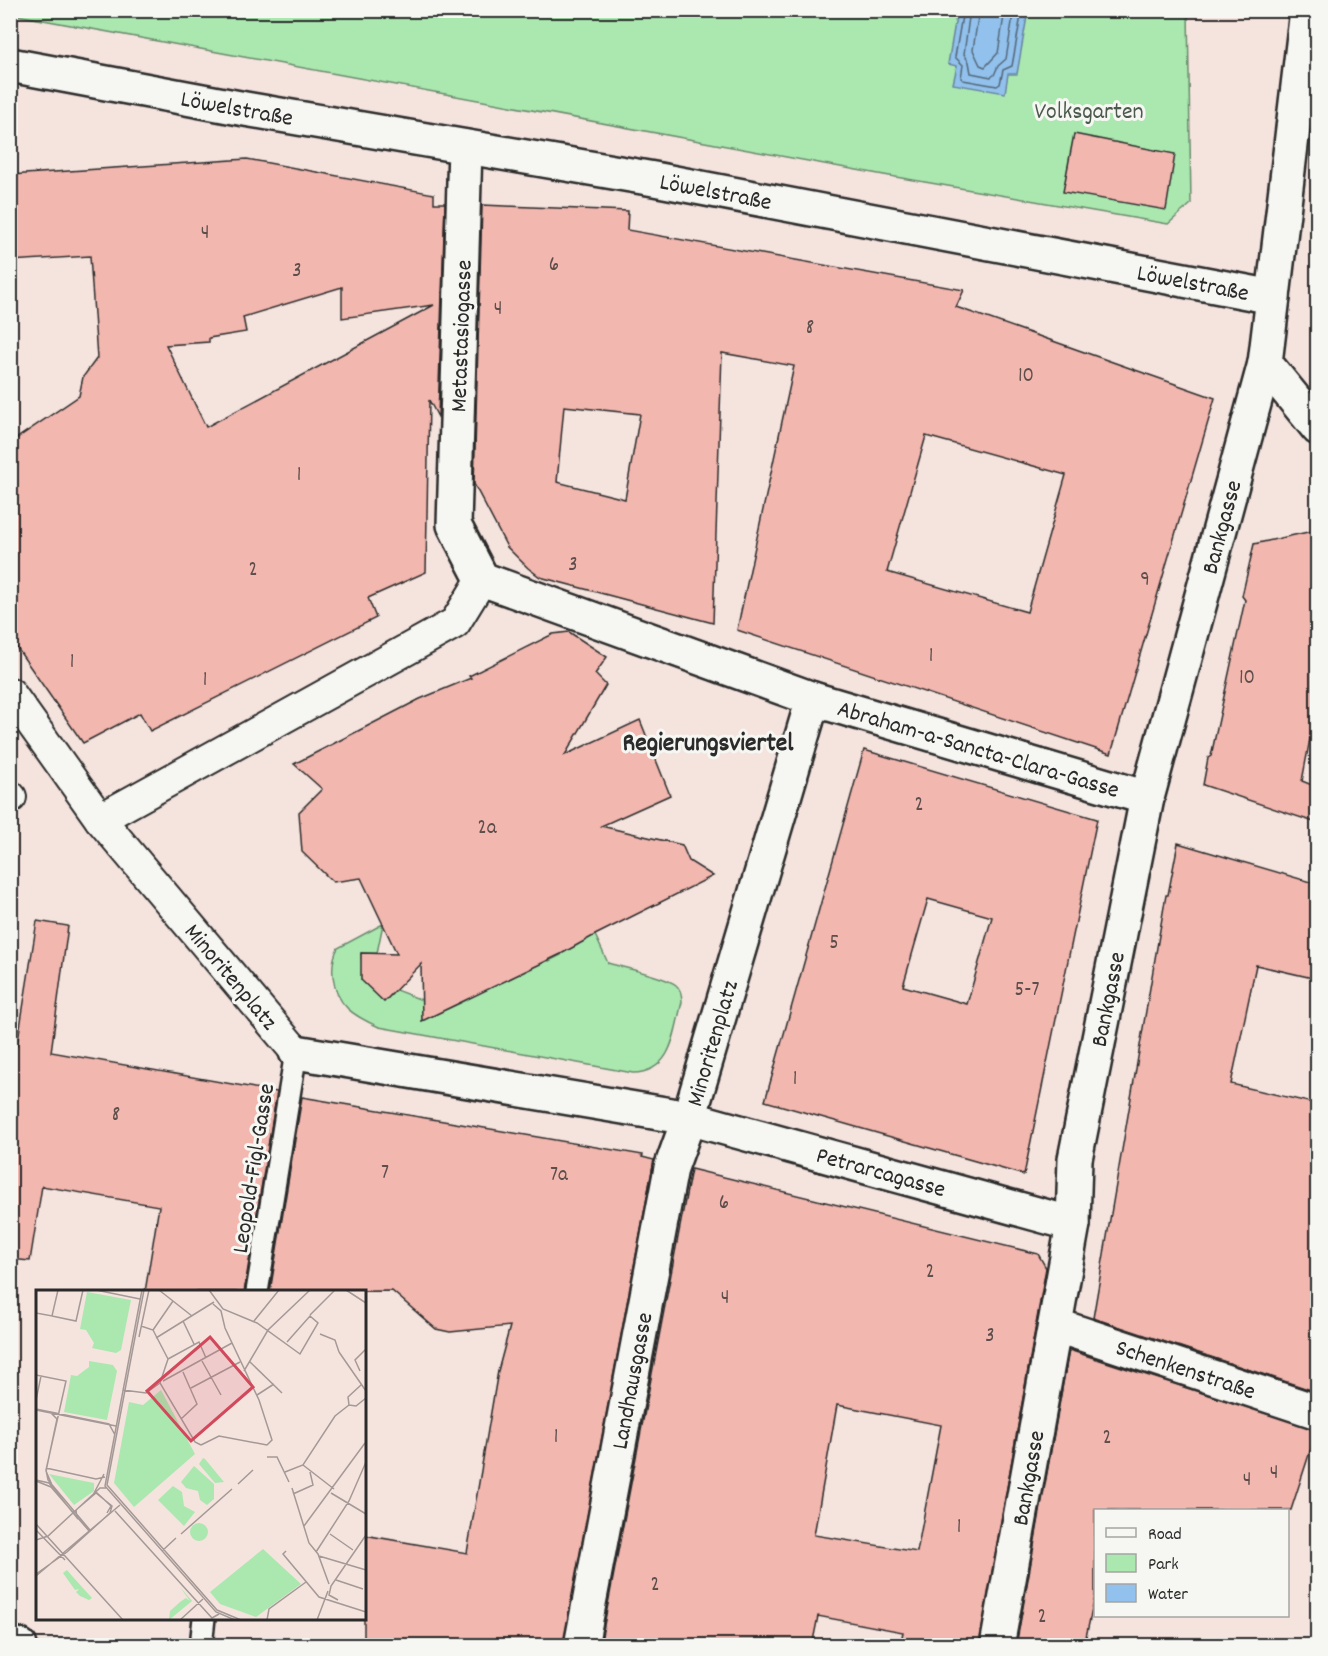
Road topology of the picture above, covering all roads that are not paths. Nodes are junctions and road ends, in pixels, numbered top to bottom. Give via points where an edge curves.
1 (1307, 10) edge
2 (10, 65) edge
3 (465, 147) junction
4 (1273, 297) junction
5 (1266, 363) junction
6 (1317, 428) edge
7 (482, 579) junction
8 (10, 693) edge
9 (813, 699) junction
10 (1147, 798) junction
11 (100, 819) junction
12 (296, 1052) junction
13 (689, 1118) junction
14 (1073, 1224) junction
15 (258, 1290) edge
16 (1055, 1325) junction
17 (1317, 1412) edge
18 (204, 1620) edge
19 (10, 1643) edge
20 (20, 1646) edge
21 (201, 1646) edge
22 (581, 1646) edge
23 (997, 1646) edge

1 - 4 street
2 - 3 street, Löwelstraße
3 - 4 street, Löwelstraße via 654,179
3 - 7 street, Metastasiogasse via 454,525
4 - 5 street, Löwelstraße
5 - 6 street
5 - 10 street, Bankgasse
7 - 9 street
7 - 11 street via 456,623
8 - 11 street, Minoritenplatz
9 - 10 street, Abraham-a-Sancta-Clara-Gasse
9 - 13 street, Minoritenplatz
10 - 14 street, Bankgasse via 1075,1159
11 - 12 street, Minoritenplatz
12 - 13 street, Minoritenplatz
12 - 15 lane, Leopold-Figl-Gasse
13 - 14 street, Petrarcagasse
13 - 22 street, Landhausgasse via 672,1168
14 - 16 street, Bankgasse
16 - 17 street, Schenkenstraße
16 - 23 street, Bankgasse
18 - 21 lane
19 - 20 street

